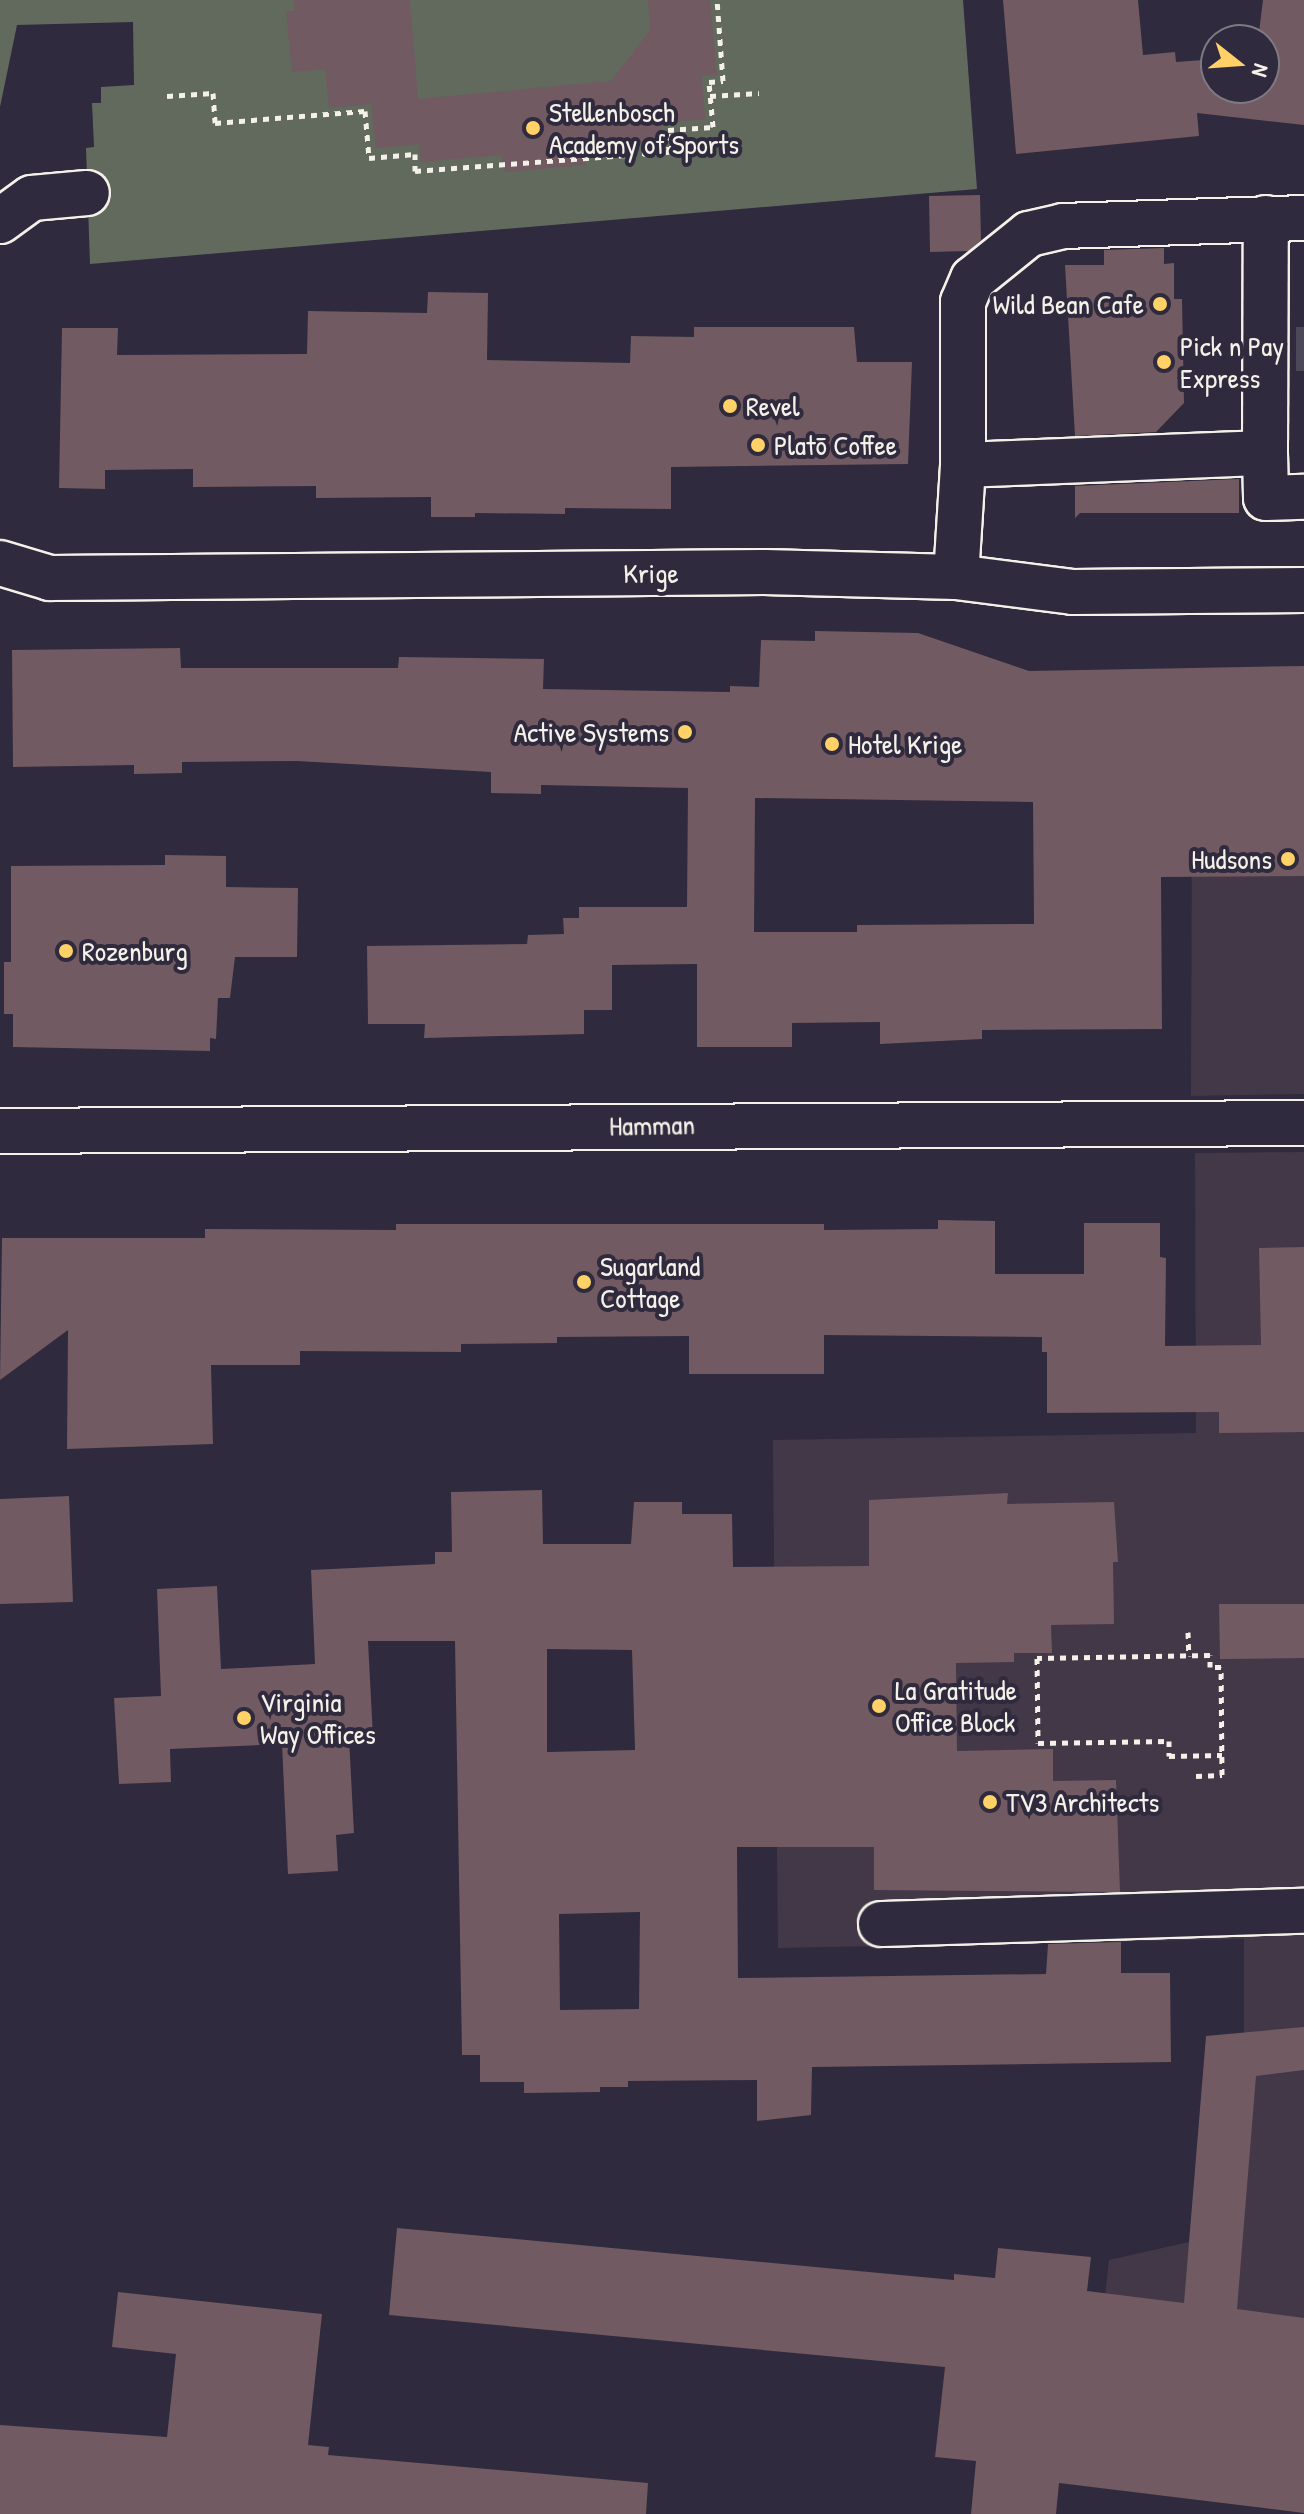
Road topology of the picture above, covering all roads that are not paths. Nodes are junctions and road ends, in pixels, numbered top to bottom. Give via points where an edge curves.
1 (87, 193) dead end
2 (1285, 218) edge
3 (0, 221) edge
4 (1265, 453) junction
5 (963, 465) junction
6 (1304, 497) edge
7 (0, 563) edge
8 (956, 577) junction
9 (1304, 590) edge
10 (1304, 1123) edge
11 (0, 1131) edge
12 (1304, 1911) edge
13 (881, 1924) dead end

1 - 3 street via 32,198
2 - 4 street via 1281,349
2 - 5 street via 1063,226 1029,234 998,255 973,279 963,302
4 - 5 street
4 - 6 street via 1266,498
5 - 8 street
7 - 8 street, Krige via 50,578 764,572
8 - 9 street, Krige via 1073,592
10 - 11 street, Hamman
12 - 13 street

